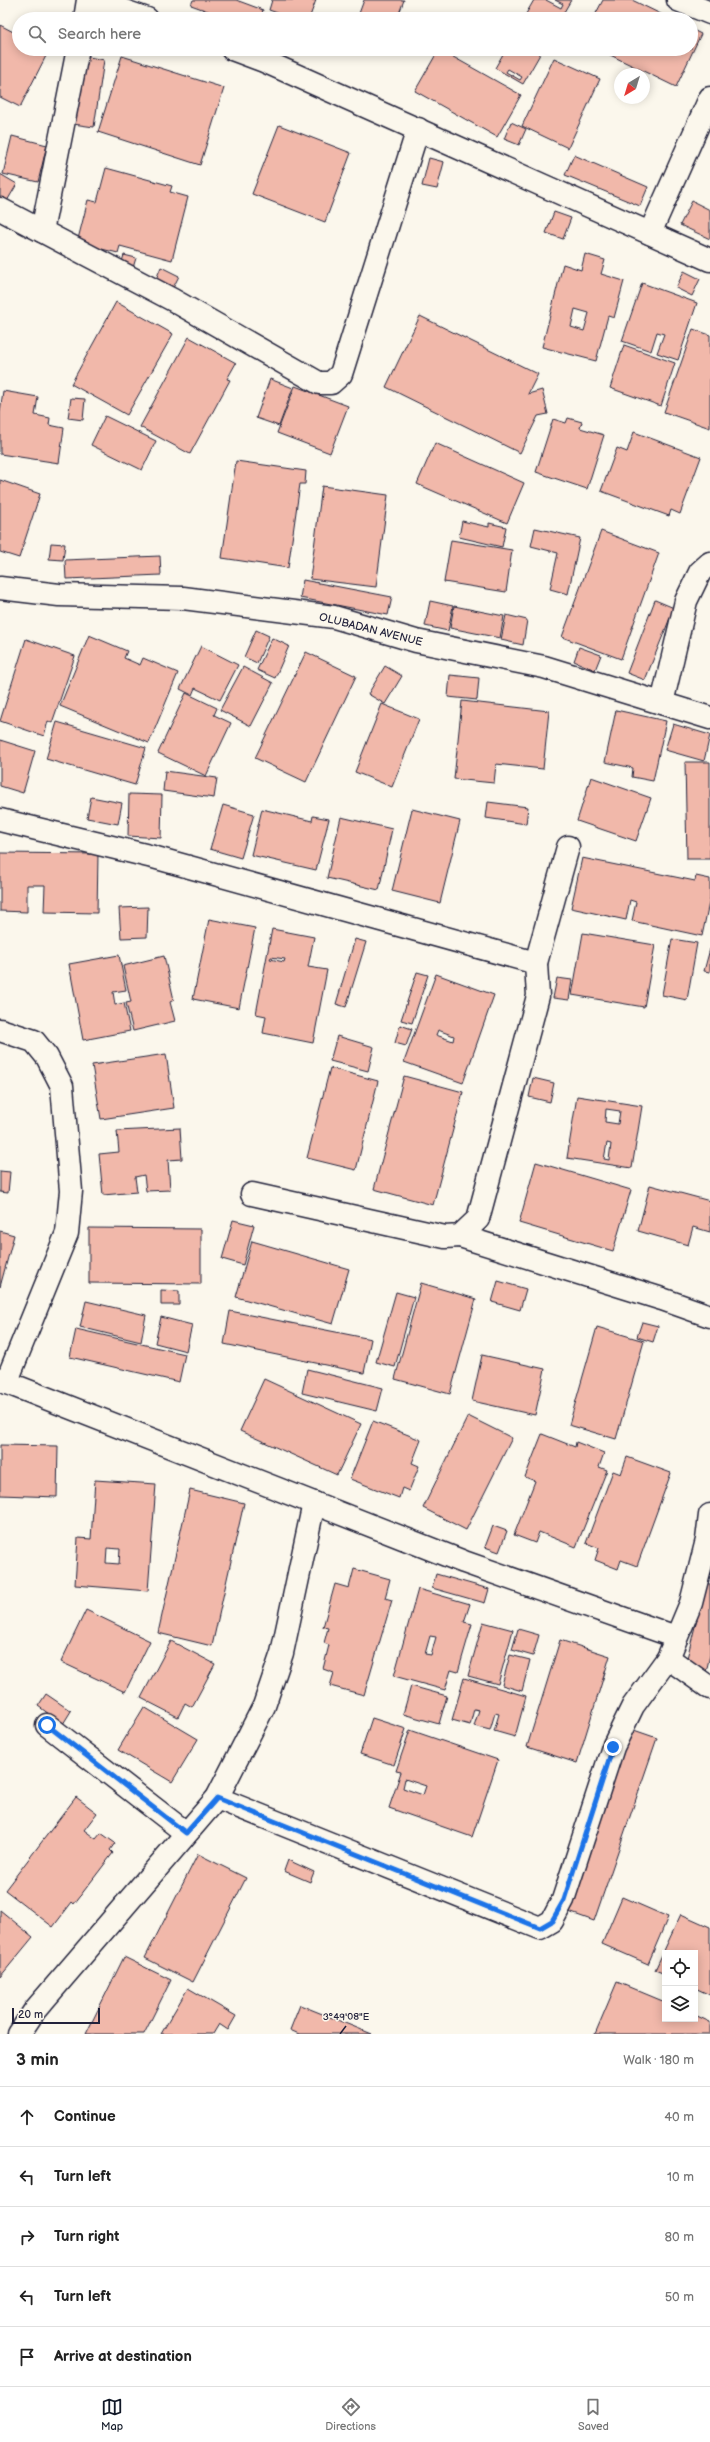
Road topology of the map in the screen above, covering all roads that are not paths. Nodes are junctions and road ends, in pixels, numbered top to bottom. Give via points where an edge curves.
1 (88, 0) edge
2 (93, 0) edge
3 (678, 0) edge
4 (85, 12) edge
5 (127, 12) edge
6 (710, 13) edge
7 (77, 56) edge
8 (252, 56) edge
9 (710, 98) edge
10 (418, 129) junction
11 (0, 209) edge
12 (42, 231) junction
13 (650, 233) junction
14 (710, 260) edge
15 (710, 562) edge
16 (0, 588) edge
17 (662, 703) junction
18 (710, 718) edge
19 (0, 820) edge
20 (568, 846) dead end
21 (536, 963) junction
22 (0, 1030) edge
23 (252, 1194) dead end
24 (460, 1236) junction
25 (710, 1316) edge
26 (3, 1381) edge
27 (314, 1503) junction
28 (710, 1515) edge
29 (676, 1638) junction
30 (668, 1658) junction
31 (710, 1688) edge
32 (47, 1725) dead end
33 (217, 1798) junction
34 (186, 1833) junction
35 (19, 2034) edge

1 - 4 street
2 - 5 street
3 - 6 street
7 - 12 street
8 - 10 street
9 - 13 street
10 - 12 street via 341,374 331,383 319,383 173,300
10 - 13 street
11 - 12 street
13 - 14 street
15 - 17 street via 700,572 686,601
16 - 17 street, OLUBADAN AVENUE via 59,595 183,598 334,618 416,641 544,667
17 - 18 street, OLUBADAN AVENUE
19 - 21 street via 152,857
20 - 21 street
21 - 24 street via 538,996 478,1219
22 - 26 street via 34,1041 47,1057 62,1086 71,1191 67,1233
23 - 24 street via 445,1237
24 - 25 street
26 - 27 street
27 - 29 street via 464,1562
27 - 33 street via 282,1653 269,1693
28 - 29 street via 707,1540 691,1603
29 - 30 street
30 - 31 street
30 - 33 street via 633,1706 613,1747 564,1900 552,1921 540,1928
32 - 34 street
33 - 34 street
34 - 35 street via 35,2010

